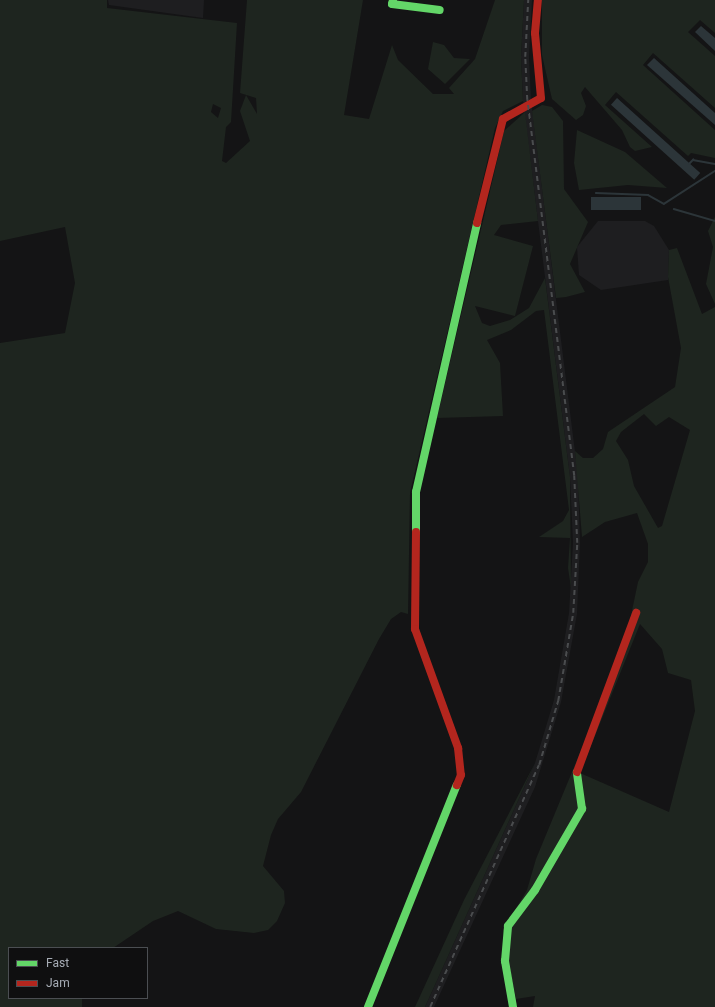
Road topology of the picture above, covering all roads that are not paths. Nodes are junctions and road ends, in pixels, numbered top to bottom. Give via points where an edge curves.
1 (393, 0) edge
2 (538, 0) edge
3 (440, 10) dead end
4 (636, 613) dead end
5 (368, 1007) edge
6 (513, 1007) edge

1 - 3 street via 392,4
2 - 5 street via 535,34 542,81 541,98 510,113 503,119 498,131 416,492 415,629 458,748 461,775
4 - 6 street via 576,773 582,809 535,890 508,926 504,943

